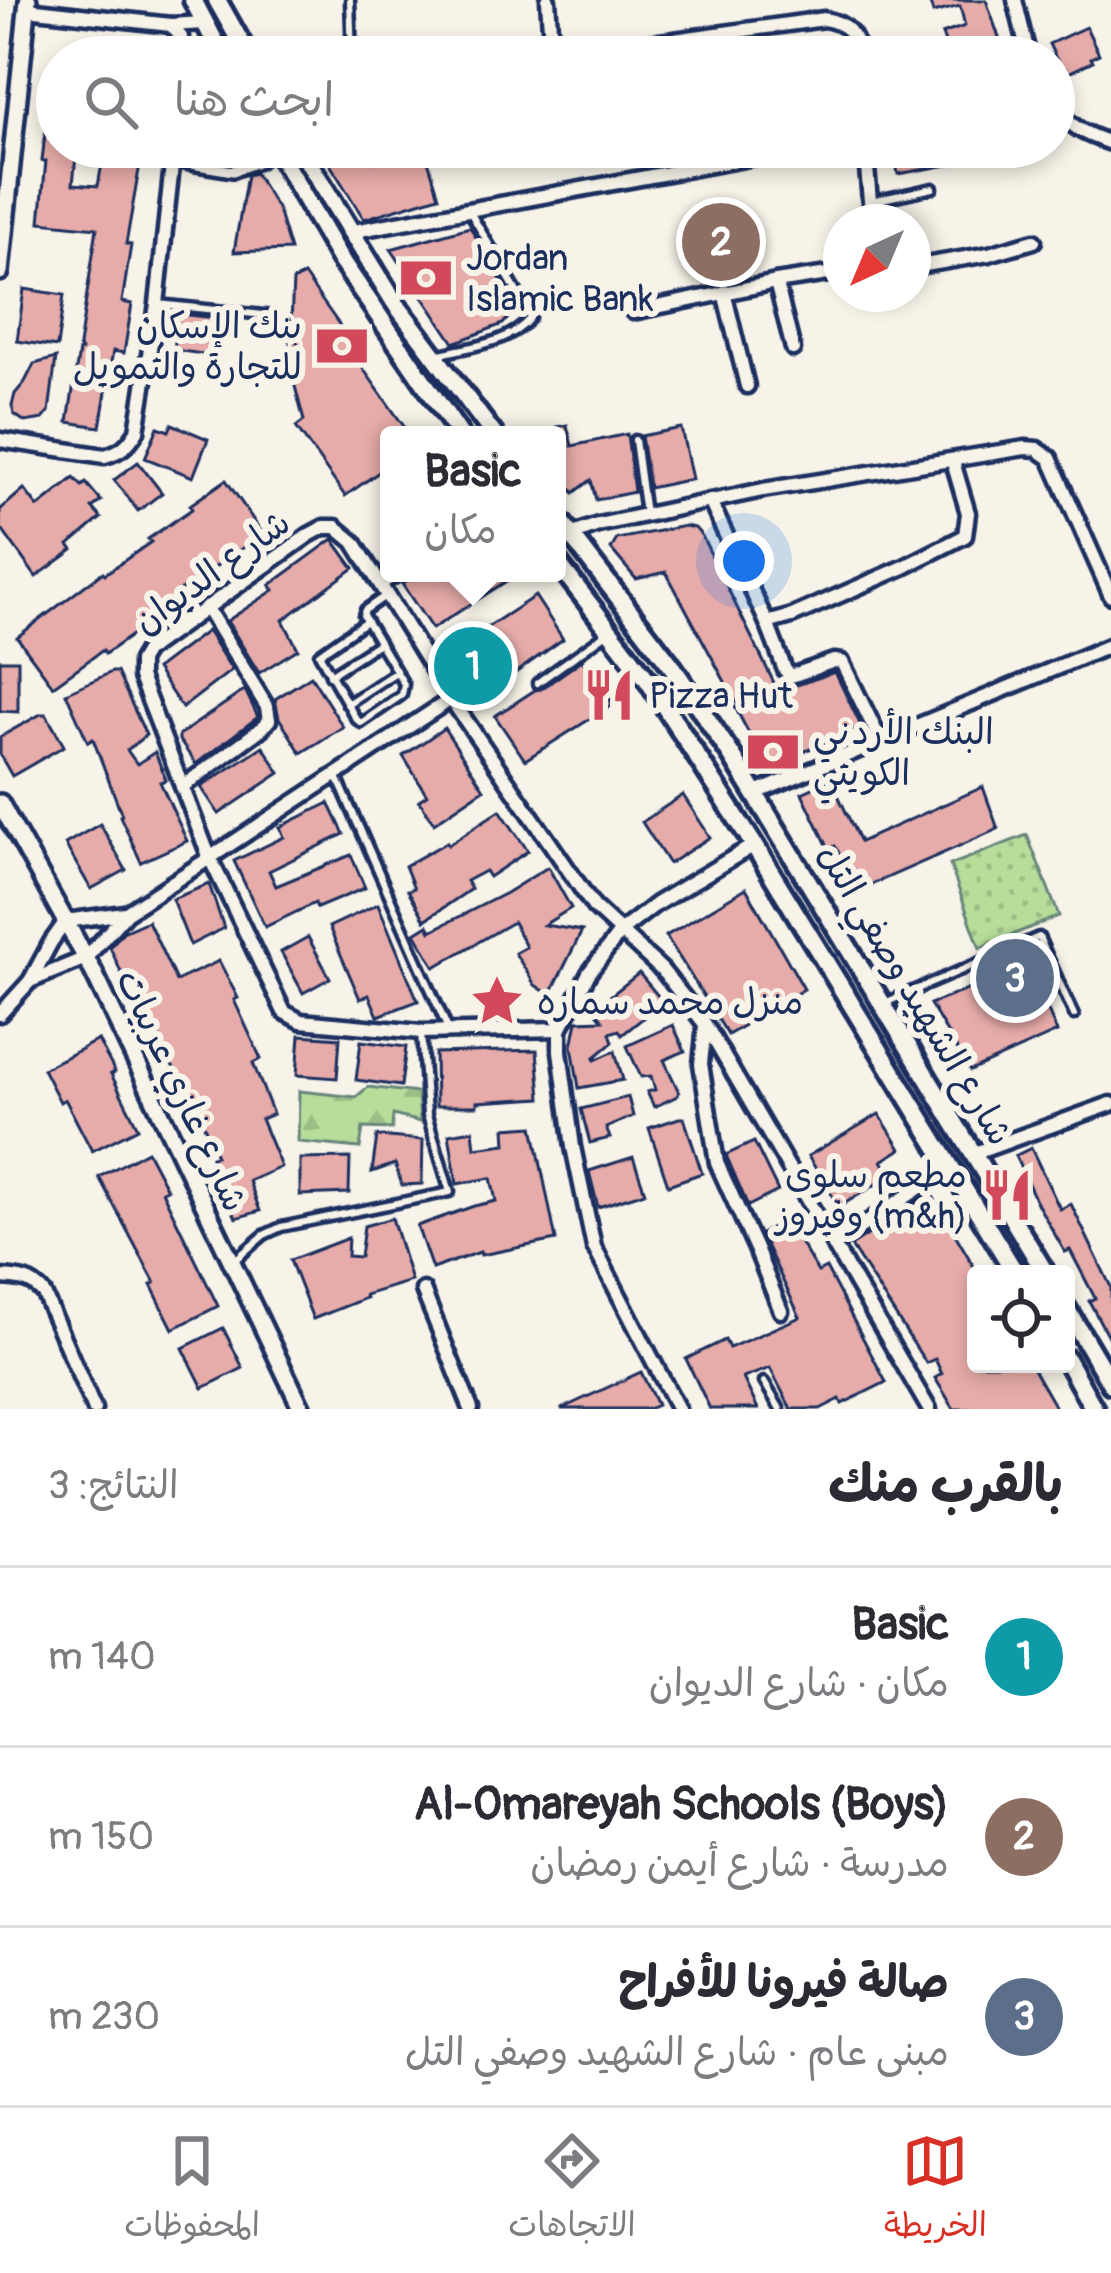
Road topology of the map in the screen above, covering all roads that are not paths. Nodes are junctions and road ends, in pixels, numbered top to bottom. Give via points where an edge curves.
1 (193, 0) edge
2 (217, 0) edge
3 (350, 0) edge
4 (548, 0) edge
5 (1015, 0) edge
6 (27, 5) edge
7 (204, 23) junction
8 (171, 26) junction
9 (180, 36) edge
10 (211, 36) edge
11 (237, 36) edge
12 (351, 36) edge
13 (551, 36) edge
14 (702, 36) edge
15 (853, 36) edge
16 (1024, 36) edge
17 (1075, 128) edge
18 (1111, 143) edge
19 (172, 168) edge
20 (286, 168) edge
21 (311, 168) edge
22 (697, 168) edge
23 (867, 168) edge
24 (933, 188) dead end
25 (5, 192) edge
26 (869, 202) joint
27 (470, 211) junction
28 (349, 232) junction
29 (1034, 241) dead end
30 (931, 265) edge
31 (0, 272) edge
32 (823, 275) edge
33 (776, 282) junction
34 (724, 292) junction
35 (157, 304) junction
36 (633, 312) dead end
37 (273, 316) dead end
38 (793, 349) dead end
39 (432, 356) junction
40 (747, 386) dead end
41 (454, 426) edge
42 (487, 426) edge
43 (0, 440) edge
44 (635, 440) dead end
45 (953, 462) junction
46 (710, 501) junction
47 (645, 514) junction
48 (566, 529) edge
49 (571, 536) junction
50 (566, 574) edge
51 (392, 582) edge
52 (384, 590) junction
53 (1111, 596) edge
54 (206, 607) junction
55 (366, 621) junction
56 (767, 623) junction
57 (610, 631) junction
58 (380, 643) junction
59 (1111, 644) edge
60 (396, 672) junction
61 (330, 675) junction
62 (537, 683) dead end
63 (451, 700) junction
64 (347, 704) junction
65 (880, 740) junction
66 (335, 774) junction
67 (182, 787) junction
68 (755, 793) junction
69 (0, 803) edge
70 (754, 845) junction
71 (209, 856) junction
72 (126, 913) junction
73 (66, 921) junction
74 (621, 931) junction
75 (86, 958) junction
76 (30, 981) junction
77 (884, 1004) junction
78 (0, 1014) edge
79 (1074, 1015) dead end
80 (705, 1024) junction
81 (560, 1029) junction
82 (421, 1032) junction
83 (449, 1033) junction
84 (1111, 1104) edge
85 (975, 1153) junction
86 (952, 1166) junction
87 (835, 1244) junction
88 (232, 1262) junction
89 (1011, 1265) edge
90 (1041, 1265) edge
91 (0, 1277) edge
92 (423, 1290) dead end
93 (781, 1311) dead end
94 (1075, 1323) edge
95 (1074, 1373) edge
96 (764, 1382) dead end
97 (1111, 1383) edge
98 (1090, 1401) edge
99 (94, 1409) edge
100 (302, 1409) edge
101 (471, 1409) edge
102 (678, 1409) edge
103 (779, 1409) edge
104 (929, 1409) edge

1 - 7 main road
2 - 11 main road
3 - 12 lane
4 - 13 street
5 - 16 street
6 - 8 street
6 - 25 street
7 - 8 street
7 - 10 main road
8 - 9 street
14 - 15 street via 824,19
17 - 18 street
19 - 35 street
20 - 41 main road
21 - 28 main road
22 - 27 street
23 - 26 street
24 - 26 lane
25 - 31 street
27 - 28 street
27 - 39 lane via 529,323 498,340
28 - 39 main road
29 - 30 street
32 - 33 street
33 - 34 street
33 - 38 street
34 - 36 street
34 - 40 street
35 - 37 lane
35 - 43 street via 142,408 128,445 91,456
39 - 42 main road
44 - 47 lane
45 - 46 street
45 - 53 street via 1025,448 1044,453
45 - 56 street via 968,513 965,536
46 - 47 street
46 - 56 street
47 - 49 street
48 - 49 main road, شارع الشهيد وصفي التل
49 - 68 main road, شارع الشهيد وصفي التل via 671,665
50 - 57 main road, شارع الشهيد وصفي التل
51 - 52 street
52 - 54 street, شارع الديوان via 344,532 324,527
52 - 55 lane via 365,610
52 - 63 street, شارع الديوان
54 - 67 street, شارع الديوان via 140,661
54 - 67 street via 269,720
55 - 58 lane
55 - 61 lane via 320,654
56 - 65 street via 791,676 842,662
57 - 62 lane
57 - 70 main road, شارع الشهيد وصفي التل
58 - 60 lane
58 - 61 lane
59 - 65 street
60 - 64 lane
60 - 64 lane via 404,690 380,711 361,723
61 - 64 lane
63 - 66 street
63 - 74 street, شارع الديوان via 594,907
65 - 68 street
66 - 71 street
66 - 83 lane
67 - 71 street, شارع الديوان
68 - 77 main road, شارع الشهيد وصفي التل
69 - 73 street, شارع غازي عربيات
70 - 74 street
70 - 86 main road, شارع الشهيد وصفي التل
71 - 72 street
71 - 82 street, شارع الديوان via 284,1012 301,1022
72 - 73 street
72 - 75 street
73 - 75 street, شارع غازي عربيات
73 - 76 street
74 - 80 street, شارع الديوان
74 - 81 street
75 - 76 street
75 - 88 street, شارع غازي عربيات
76 - 78 street
77 - 79 lane via 1039,937
77 - 85 main road, شارع الشهيد وصفي التل
80 - 87 street, شارع الديوان
80 - 93 street via 701,1064 717,1163
81 - 83 street, شارع الديوان
81 - 102 street via 594,1247
82 - 83 street, شارع الديوان
82 - 88 lane via 427,1115 450,1192 281,1226
84 - 85 street
85 - 90 main road, شارع الشهيد وصفي التل
86 - 87 street
86 - 89 main road, شارع الشهيد وصفي التل
87 - 104 street, شارع الديوان
88 - 100 street, شارع غازي عربيات
91 - 99 street via 22,1278 44,1294
92 - 101 street
94 - 97 main road
95 - 98 main road
96 - 103 lane
97 - 98 street

